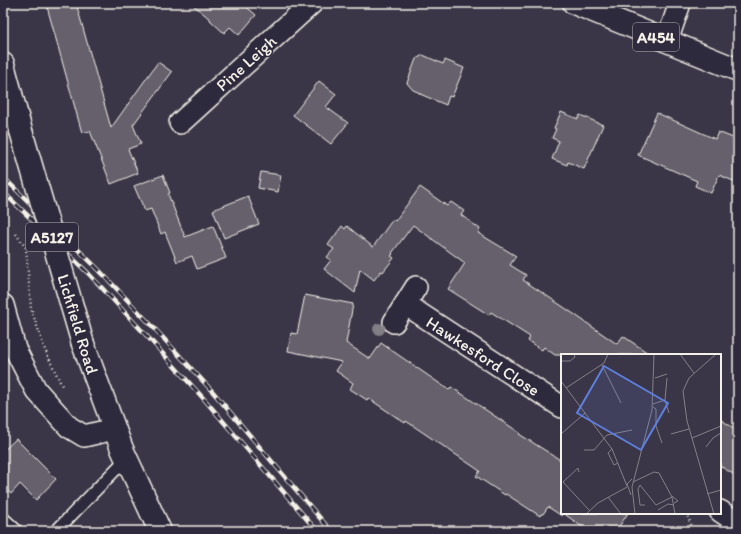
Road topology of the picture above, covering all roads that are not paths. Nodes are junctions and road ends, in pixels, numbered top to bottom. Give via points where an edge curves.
1 (312, 3) edge
2 (574, 3) edge
3 (680, 3) edge
4 (667, 41) junction
5 (3, 64) edge
6 (738, 70) edge
7 (180, 123) dead end
8 (416, 286) dead end
9 (405, 304) junction
10 (3, 305) edge
11 (394, 322) dead end
12 (561, 406) edge
13 (114, 429) junction
14 (126, 459) junction
15 (721, 512) edge
16 (3, 518) edge
17 (738, 523) edge
18 (17, 531) edge
19 (56, 531) edge
20 (160, 531) edge

1 - 7 street, Pine Leigh
2 - 4 main road, A454
3 - 4 street
4 - 6 main road, A454
5 - 13 main road, Lichfield Road / A5127, bridge via 83,344
8 - 9 street
9 - 11 street
9 - 12 street, Hawkesford Close
10 - 13 street via 14,349 36,390 69,427 84,436
13 - 14 main road, Lichfield Road / A5127
14 - 19 lane
14 - 20 main road, Lichfield Road / A5127
15 - 17 street
16 - 18 lane

